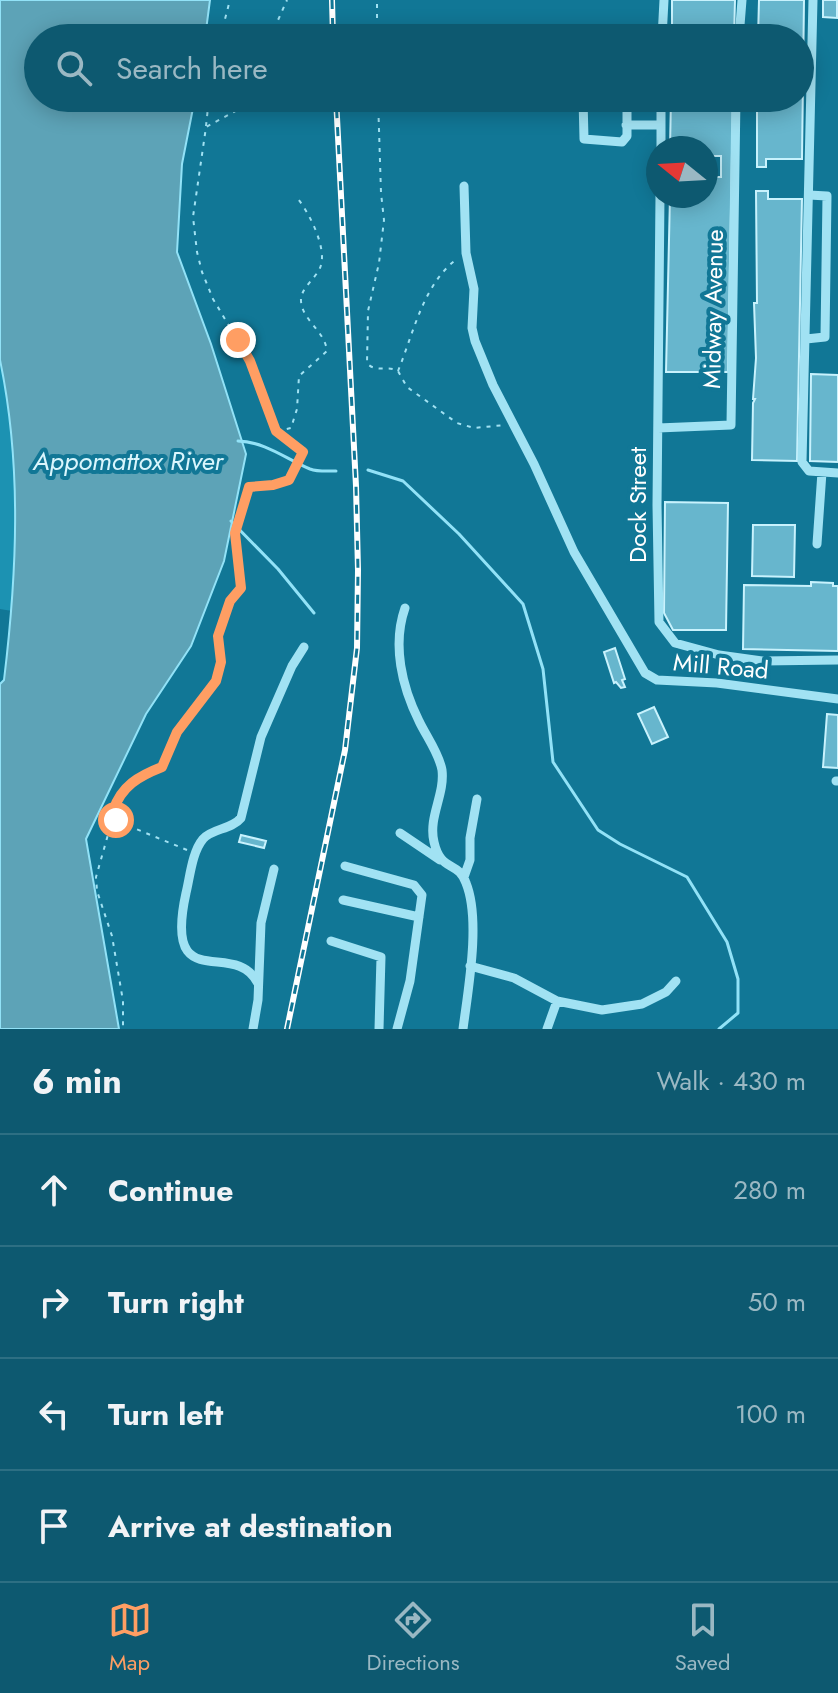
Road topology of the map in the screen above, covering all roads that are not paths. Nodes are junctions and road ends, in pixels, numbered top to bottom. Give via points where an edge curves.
1 (664, 0) edge
2 (742, 0) edge
3 (813, 0) edge
4 (663, 24) edge
5 (740, 24) edge
6 (813, 24) edge
7 (583, 112) edge
8 (626, 112) edge
9 (661, 112) edge
10 (736, 112) edge
11 (811, 112) edge
12 (626, 125) junction
13 (661, 125) junction
14 (661, 136) edge
15 (464, 186) dead end
16 (809, 195) junction
17 (660, 208) edge
18 (806, 339) junction
19 (658, 428) junction
20 (822, 472) junction
21 (838, 473) edge
22 (817, 544) dead end
23 (405, 608) dead end
24 (304, 647) dead end
25 (838, 660) edge
26 (838, 699) edge
27 (477, 799) dead end
28 (400, 833) dead end
29 (440, 860) junction
30 (345, 866) dead end
31 (274, 869) dead end
32 (464, 877) junction
33 (343, 900) dead end
34 (419, 917) junction
35 (331, 941) dead end
36 (470, 966) junction
37 (676, 981) dead end
38 (257, 982) junction
39 (557, 1001) junction
40 (253, 1029) edge
41 (379, 1029) edge
42 (397, 1029) edge
43 (463, 1029) edge
44 (547, 1029) edge

1 - 4 street
2 - 5 street
3 - 6 street
7 - 12 street via 584,139 622,142
8 - 12 street
9 - 13 street
10 - 19 street, Midway Avenue via 731,425
11 - 16 street
12 - 13 street
13 - 14 street
15 - 26 street, Mill Road via 475,341 574,552 648,676
16 - 18 street
16 - 18 street via 827,196 825,337
17 - 19 street, Dock Street
18 - 20 street via 802,462 809,471
19 - 25 street, Dock Street via 658,614 669,637 695,649 748,659
20 - 21 street
20 - 22 street
23 - 29 street via 398,643 405,680 442,771 432,822
24 - 38 street via 261,737 241,818 207,836 196,853 181,917 183,945 198,958 248,972
27 - 32 street
28 - 29 street
29 - 32 street
30 - 34 street via 417,886 422,895
31 - 38 street via 263,907
32 - 36 street via 471,910
33 - 34 street
34 - 42 street
35 - 41 street via 381,957
36 - 39 street via 514,978
36 - 43 street
37 - 39 street via 658,997 630,1007 602,1010
38 - 40 street
39 - 44 street

